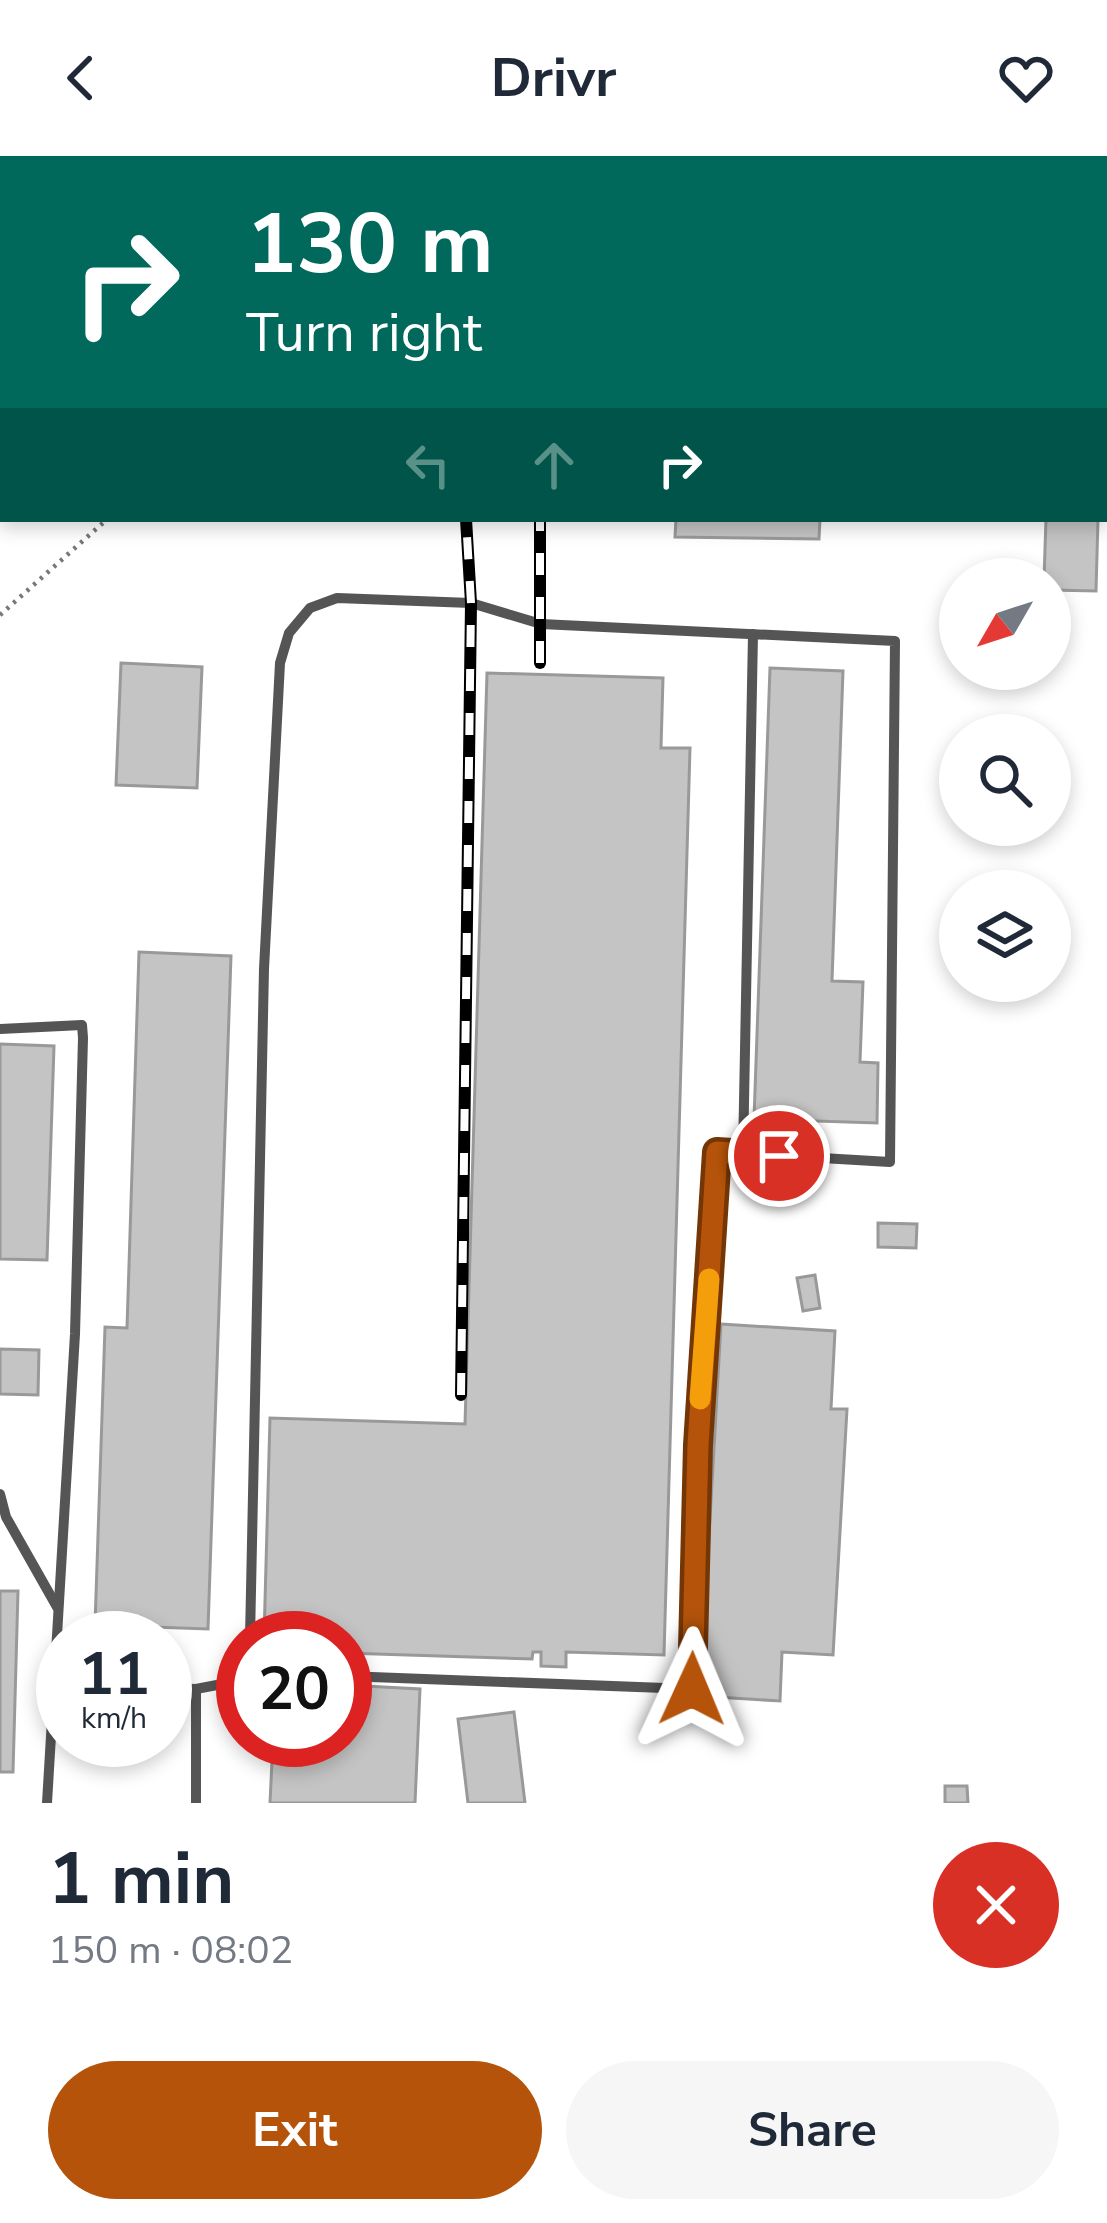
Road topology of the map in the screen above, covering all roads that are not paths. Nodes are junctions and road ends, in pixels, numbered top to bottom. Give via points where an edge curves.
1 (753, 634) junction
2 (0, 1029) edge
3 (742, 1154) junction
4 (0, 1494) edge
5 (59, 1610) joint
6 (251, 1611) edge
7 (372, 1677) edge
8 (216, 1685) edge
9 (192, 1689) edge
10 (196, 1689) junction
11 (51, 1767) edge
12 (47, 1803) edge
13 (196, 1803) edge

1 - 3 lane
1 - 3 lane via 895,641 890,1162
1 - 6 lane via 541,624 471,603 337,598 310,608 289,633 280,663 264,969
2 - 5 lane via 82,1025
3 - 7 lane via 717,1152 692,1689
4 - 5 lane
8 - 10 lane
9 - 10 lane
10 - 13 lane
11 - 12 lane

